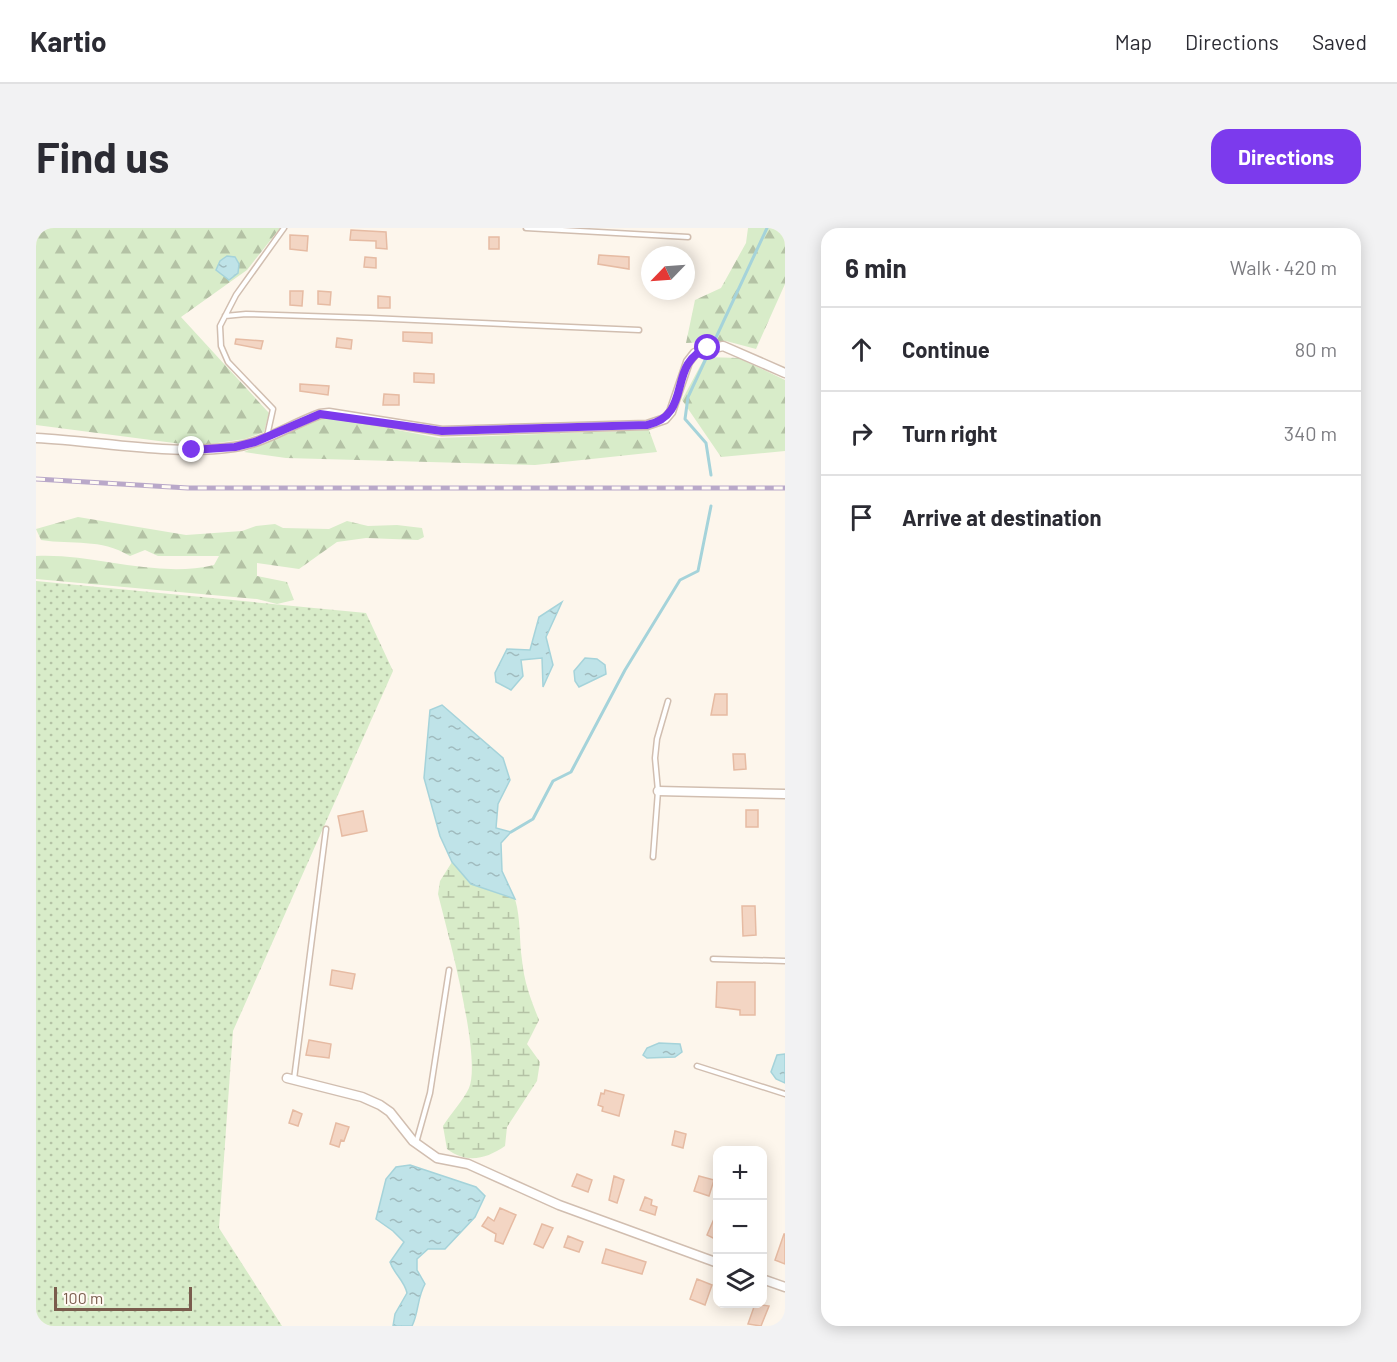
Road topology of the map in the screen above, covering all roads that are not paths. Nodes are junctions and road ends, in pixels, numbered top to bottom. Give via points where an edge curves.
1 (284, 228) edge
2 (526, 228) edge
3 (688, 237) dead end
4 (225, 316) junction
5 (639, 330) dead end
6 (785, 373) edge
7 (267, 437) junction
8 (36, 438) edge
9 (668, 701) dead end
10 (658, 791) junction
11 (785, 794) edge
12 (326, 829) dead end
13 (653, 857) dead end
14 (713, 959) dead end
15 (785, 961) edge
16 (448, 970) dead end
17 (696, 1066) dead end
18 (290, 1079) joint
19 (785, 1094) edge
20 (416, 1144) junction
21 (713, 1262) edge
22 (767, 1281) edge
23 (785, 1287) edge

1 - 4 lane
2 - 3 lane
4 - 5 lane
4 - 7 lane via 220,326 221,346 228,362 273,409
6 - 7 street via 723,346 695,353 688,362 671,412 665,420 647,425 442,431 320,414
7 - 8 street via 235,447 192,450
9 - 10 lane via 657,739
10 - 11 street
10 - 13 lane
12 - 18 lane
14 - 15 lane
16 - 20 lane via 430,1093
17 - 19 lane
18 - 20 street via 380,1105
20 - 21 street via 437,1158 468,1164 558,1205
22 - 23 street

